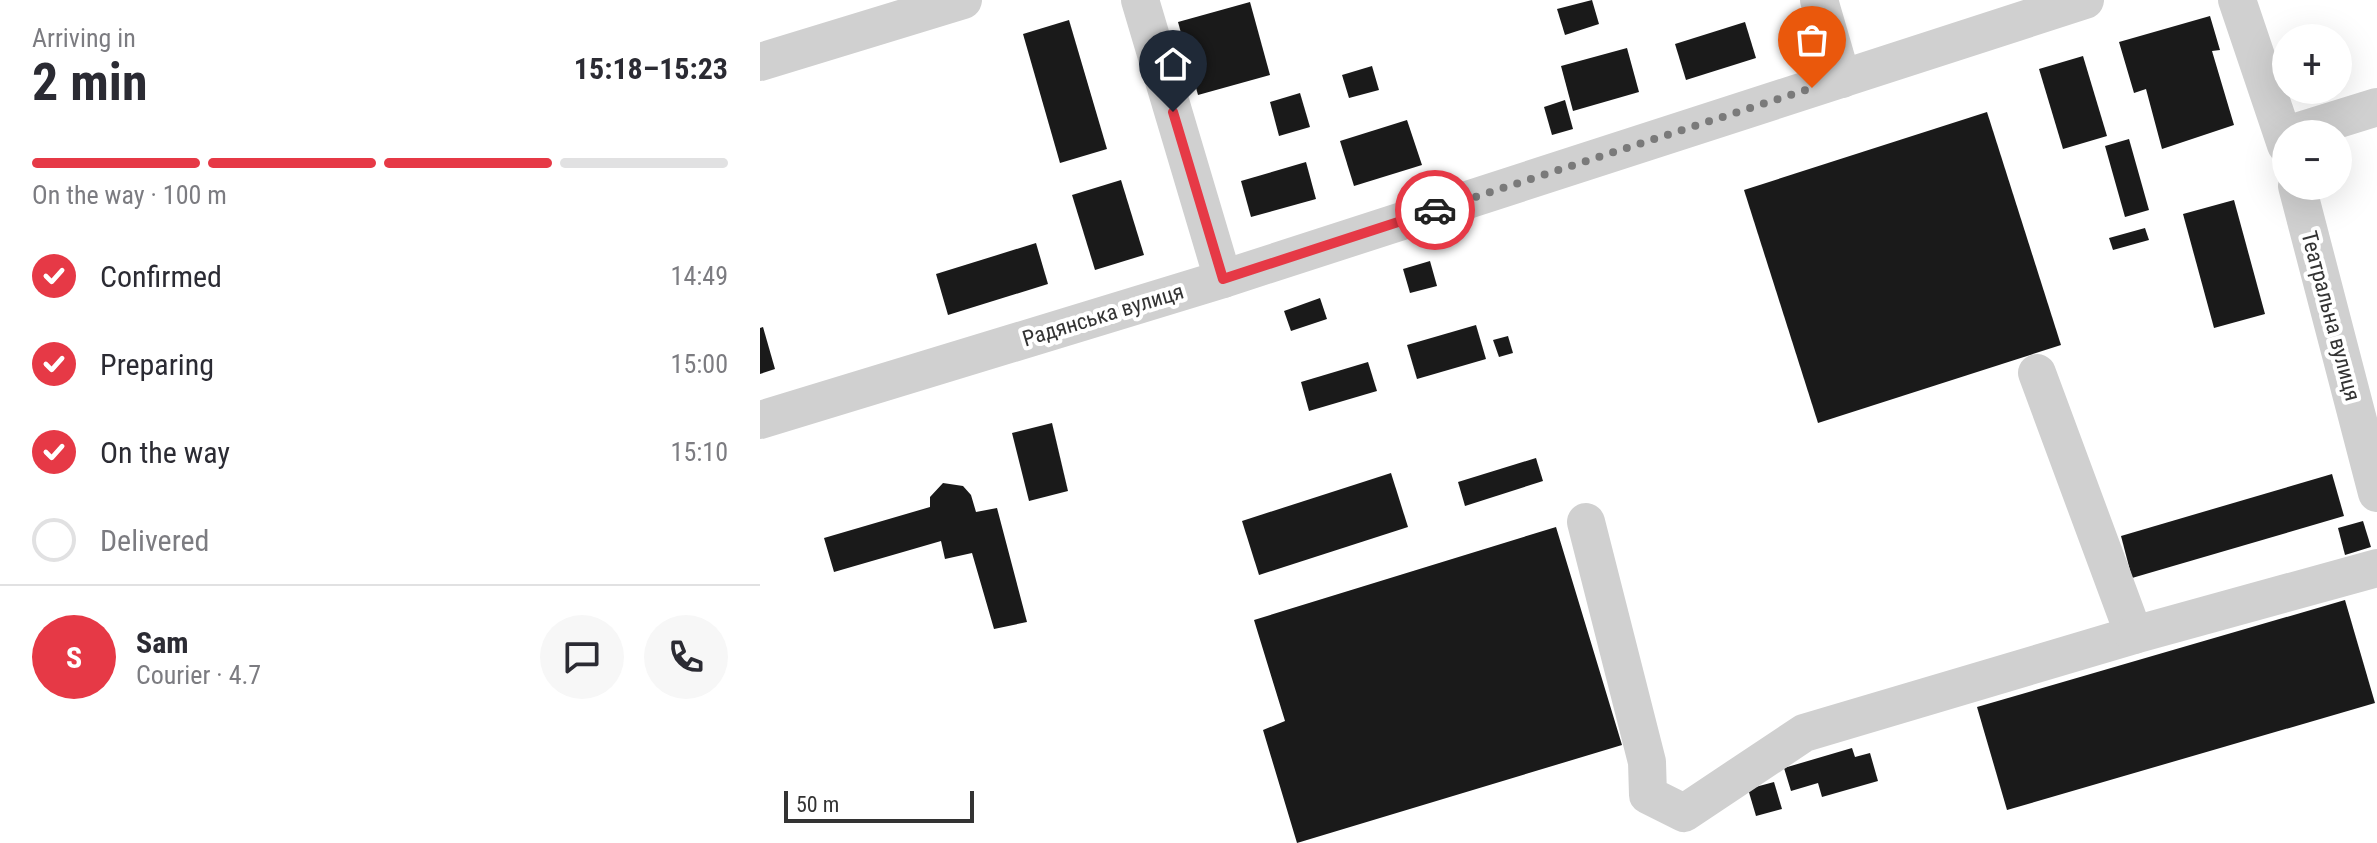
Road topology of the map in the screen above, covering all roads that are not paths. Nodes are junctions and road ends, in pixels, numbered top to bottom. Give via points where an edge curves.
1 (963, 0) edge
2 (1140, 0) edge
3 (1819, 0) edge
4 (2085, 0) edge
5 (2237, 0) edge
6 (760, 62) edge
7 (1842, 79) junction
8 (2377, 107) edge
9 (2280, 120) edge
10 (2338, 120) edge
11 (2301, 200) edge
12 (1223, 279) junction
13 (2037, 373) dead end
14 (760, 420) edge
15 (2377, 493) edge
16 (1586, 522) dead end
17 (2377, 568) edge
18 (2134, 635) junction

1 - 6 street
2 - 12 street
3 - 7 street
4 - 7 street, Радянська вулиця
5 - 9 street
7 - 12 street, Радянська вулиця
8 - 10 street
11 - 15 street, Театральна вулиця
12 - 14 street, Радянська вулиця
13 - 18 street
16 - 18 street via 1647,762 1648,795 1684,813 1804,733
17 - 18 street

